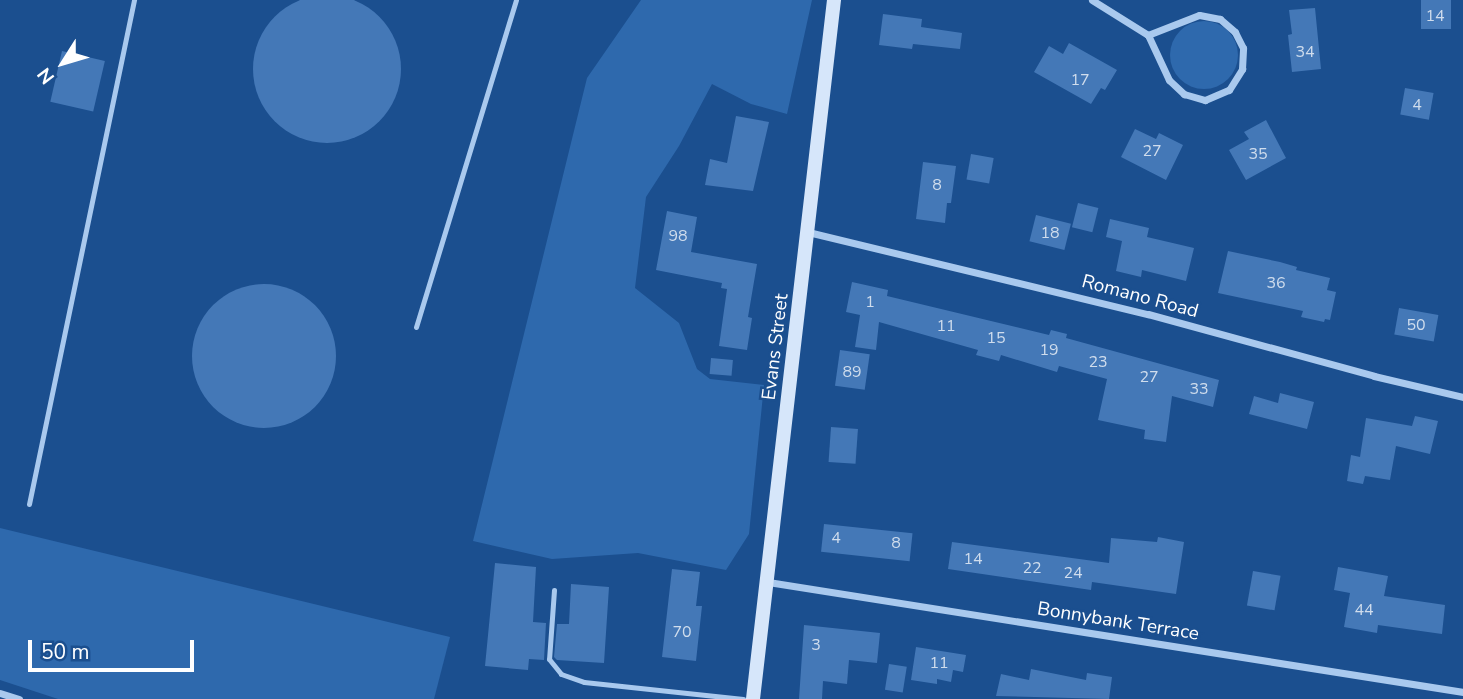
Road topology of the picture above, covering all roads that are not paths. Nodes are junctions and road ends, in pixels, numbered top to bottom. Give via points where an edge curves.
1 (134, 0) edge
2 (516, 0) edge
3 (834, 0) edge
4 (1092, 0) edge
5 (1148, 35) junction
6 (808, 232) junction
7 (416, 327) dead end
8 (1463, 397) edge
9 (29, 504) dead end
10 (768, 582) junction
11 (554, 590) dead end
12 (643, 689) junction
13 (1463, 692) edge
14 (0, 693) edge
15 (19, 699) edge
16 (641, 699) edge
17 (743, 699) edge
18 (753, 699) edge

1 - 9 lane
2 - 7 lane
3 - 6 street, Evans Street
4 - 5 street
5 - 5 street via 1169,80 1184,94 1205,100 1229,90 1242,69 1243,48 1235,32 1220,19 1199,15
6 - 8 street, Romano Road via 1148,314
6 - 10 street, Evans Street
10 - 13 street, Bonnybank Terrace
10 - 18 street, Evans Street
11 - 12 lane via 549,659 561,674 584,682
12 - 16 lane
12 - 17 lane
14 - 15 street

